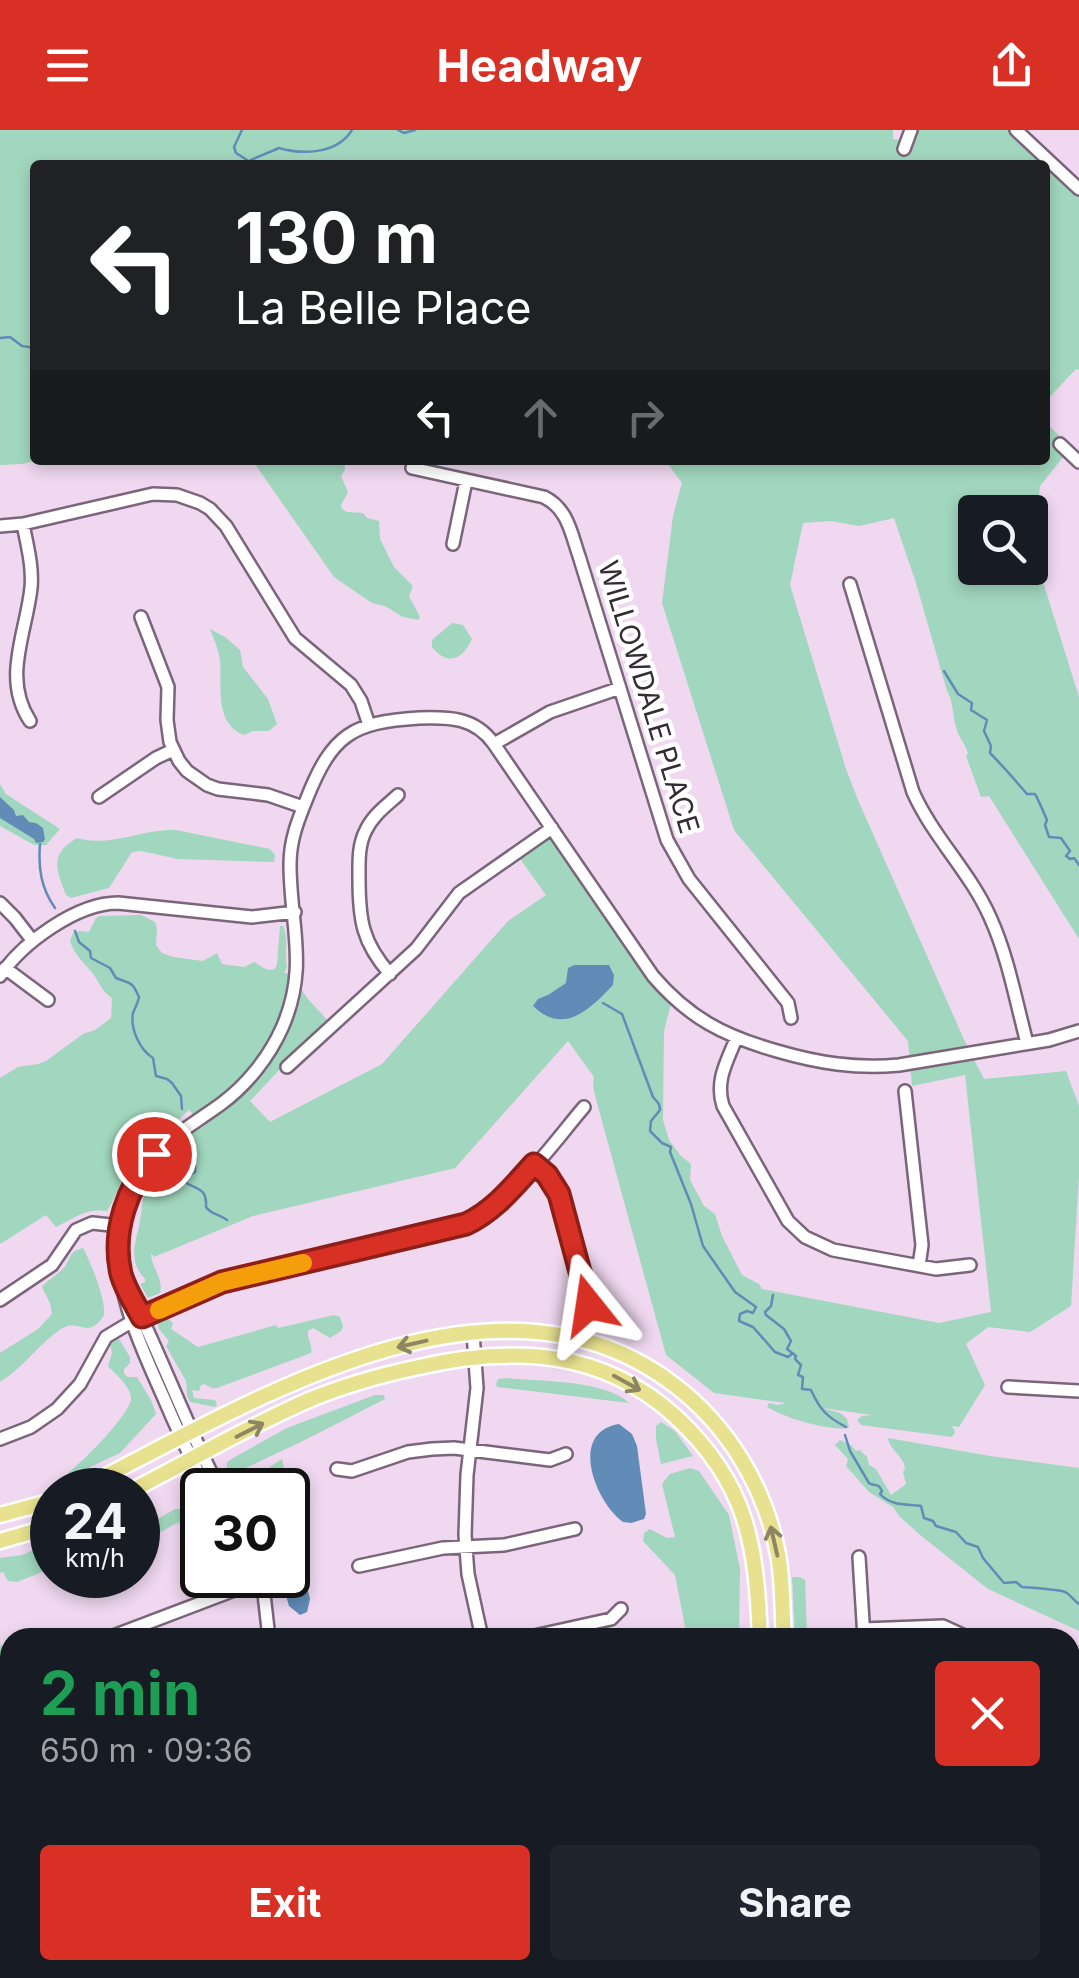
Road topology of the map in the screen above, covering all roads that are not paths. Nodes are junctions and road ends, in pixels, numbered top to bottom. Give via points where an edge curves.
1 (911, 130) edge
2 (1016, 130) edge
3 (904, 149) dead end
4 (1048, 160) edge
5 (1050, 162) edge
6 (1079, 189) edge
7 (1060, 444) dead end
8 (1079, 462) edge
9 (412, 468) dead end
10 (466, 481) junction
11 (23, 524) junction
12 (0, 526) edge
13 (453, 544) dead end
14 (850, 584) dead end
15 (142, 617) dead end
16 (620, 688) junction
17 (30, 721) dead end
18 (369, 724) junction
19 (494, 744) junction
20 (173, 750) junction
21 (398, 795) dead end
22 (99, 797) dead end
23 (303, 807) junction
24 (552, 828) junction
25 (0, 904) edge
26 (294, 912) junction
27 (32, 940) junction
28 (3, 972) edge
29 (390, 974) junction
30 (48, 1000) dead end
31 (791, 1018) dead end
32 (1079, 1031) edge
33 (736, 1038) junction
34 (1027, 1044) junction
35 (287, 1067) dead end
36 (905, 1091) dead end
37 (584, 1108) dead end
38 (534, 1164) junction
39 (120, 1226) junction
40 (970, 1265) dead end
41 (918, 1266) junction
42 (0, 1300) edge
43 (589, 1305) dead end
44 (136, 1320) junction
45 (474, 1334) junction
46 (476, 1356) junction
47 (1008, 1387) dead end
48 (1079, 1390) edge
49 (186, 1436) junction
50 (0, 1439) edge
51 (471, 1450) junction
52 (566, 1454) dead end
53 (196, 1457) junction
54 (123, 1468) edge
55 (200, 1468) edge
56 (204, 1468) edge
57 (337, 1468) dead end
58 (160, 1476) edge
59 (30, 1508) edge
60 (0, 1515) edge
61 (575, 1529) dead end
62 (30, 1532) edge
63 (0, 1540) edge
64 (465, 1547) junction
65 (859, 1556) dead end
66 (359, 1566) dead end
67 (205, 1598) edge
68 (265, 1598) edge
69 (621, 1610) dead end
70 (132, 1628) edge
71 (268, 1628) edge
72 (479, 1628) edge
73 (568, 1628) edge
74 (760, 1628) edge
75 (783, 1628) edge
76 (863, 1628) edge
77 (920, 1628) edge
78 (952, 1628) edge

1 - 3 street
2 - 4 street
5 - 6 street
7 - 8 street
9 - 10 street, WILLOWDALE PLACE
10 - 13 street
10 - 16 street, WILLOWDALE PLACE via 544,497 561,510
11 - 12 street
11 - 17 street via 32,576 15,677
11 - 18 street via 154,494 200,503 226,526 294,638 351,685
14 - 34 street via 914,792 990,917
15 - 20 street via 168,687
16 - 19 street via 550,712
16 - 31 street, WILLOWDALE PLACE via 673,855 788,1003
18 - 19 street via 453,718
18 - 23 street via 331,750
19 - 24 street
20 - 22 street
20 - 23 street via 206,785
21 - 29 street via 366,829 359,861 361,924
23 - 26 street via 290,858
24 - 29 street via 459,893
24 - 33 street via 666,990 695,1016
25 - 27 street
26 - 27 street via 252,917 107,903
26 - 39 street via 294,990 273,1046 237,1091 154,1154 135,1182
27 - 28 street
28 - 30 street
29 - 35 street
32 - 34 street
33 - 34 street via 810,1061 864,1067
33 - 41 street via 721,1078 722,1106 788,1220 823,1247
36 - 41 street via 922,1245
37 - 38 street
38 - 43 street via 559,1194
38 - 44 street via 502,1200 466,1224 222,1282
39 - 42 street via 92,1223 76,1230 52,1264
39 - 44 street via 122,1277
40 - 41 street
44 - 49 street
44 - 50 street via 106,1337 57,1409
45 - 46 street
45 -> 49 main road via 349,1361
75 -> 45 main road via 768,1515 742,1459 685,1393 658,1372 599,1346 535,1330
46 - 51 street
53 -> 46 main road via 358,1382
46 -> 74 main road via 534,1355 590,1367 663,1405 700,1440 730,1485 749,1533
47 - 48 street
49 - 53 street
49 - 54 main road
51 - 52 street via 550,1460
51 - 57 street via 420,1450 352,1471
51 - 64 street
53 - 55 street
53 - 56 street
53 - 58 main road
59 - 60 main road
61 - 64 street
62 - 63 main road
64 - 66 street
64 - 72 street
65 - 76 street
67 - 70 street
68 - 71 street
69 - 73 street
77 - 78 street

